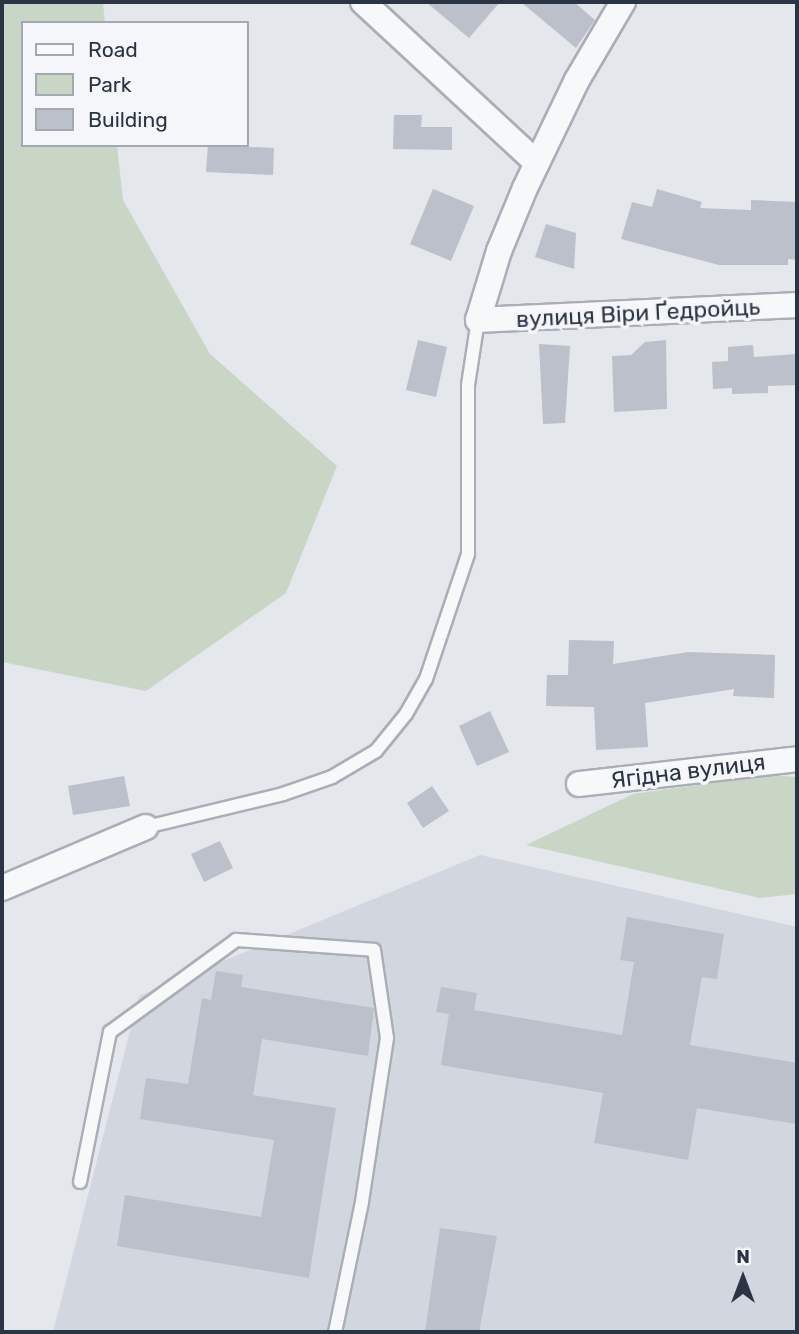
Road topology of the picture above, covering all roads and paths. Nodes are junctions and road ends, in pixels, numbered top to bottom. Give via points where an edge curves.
1 (363, 2) edge
2 (623, 2) edge
3 (537, 163) junction
4 (797, 305) edge
5 (478, 320) junction
6 (797, 759) edge
7 (579, 783) dead end
8 (146, 827) joint
9 (2, 888) edge
10 (80, 1182) dead end
11 (335, 1332) edge

1 - 3 street
2 - 3 street via 577,80
3 - 5 street via 499,251
4 - 5 street, вулиця Віри Ґедройць
5 - 8 lane via 467,386 467,554 426,679 406,714 376,751 332,777
6 - 7 street, Ягідна вулиця
8 - 9 street
10 - 11 lane via 110,1032 236,940 374,950 387,1038 362,1202

